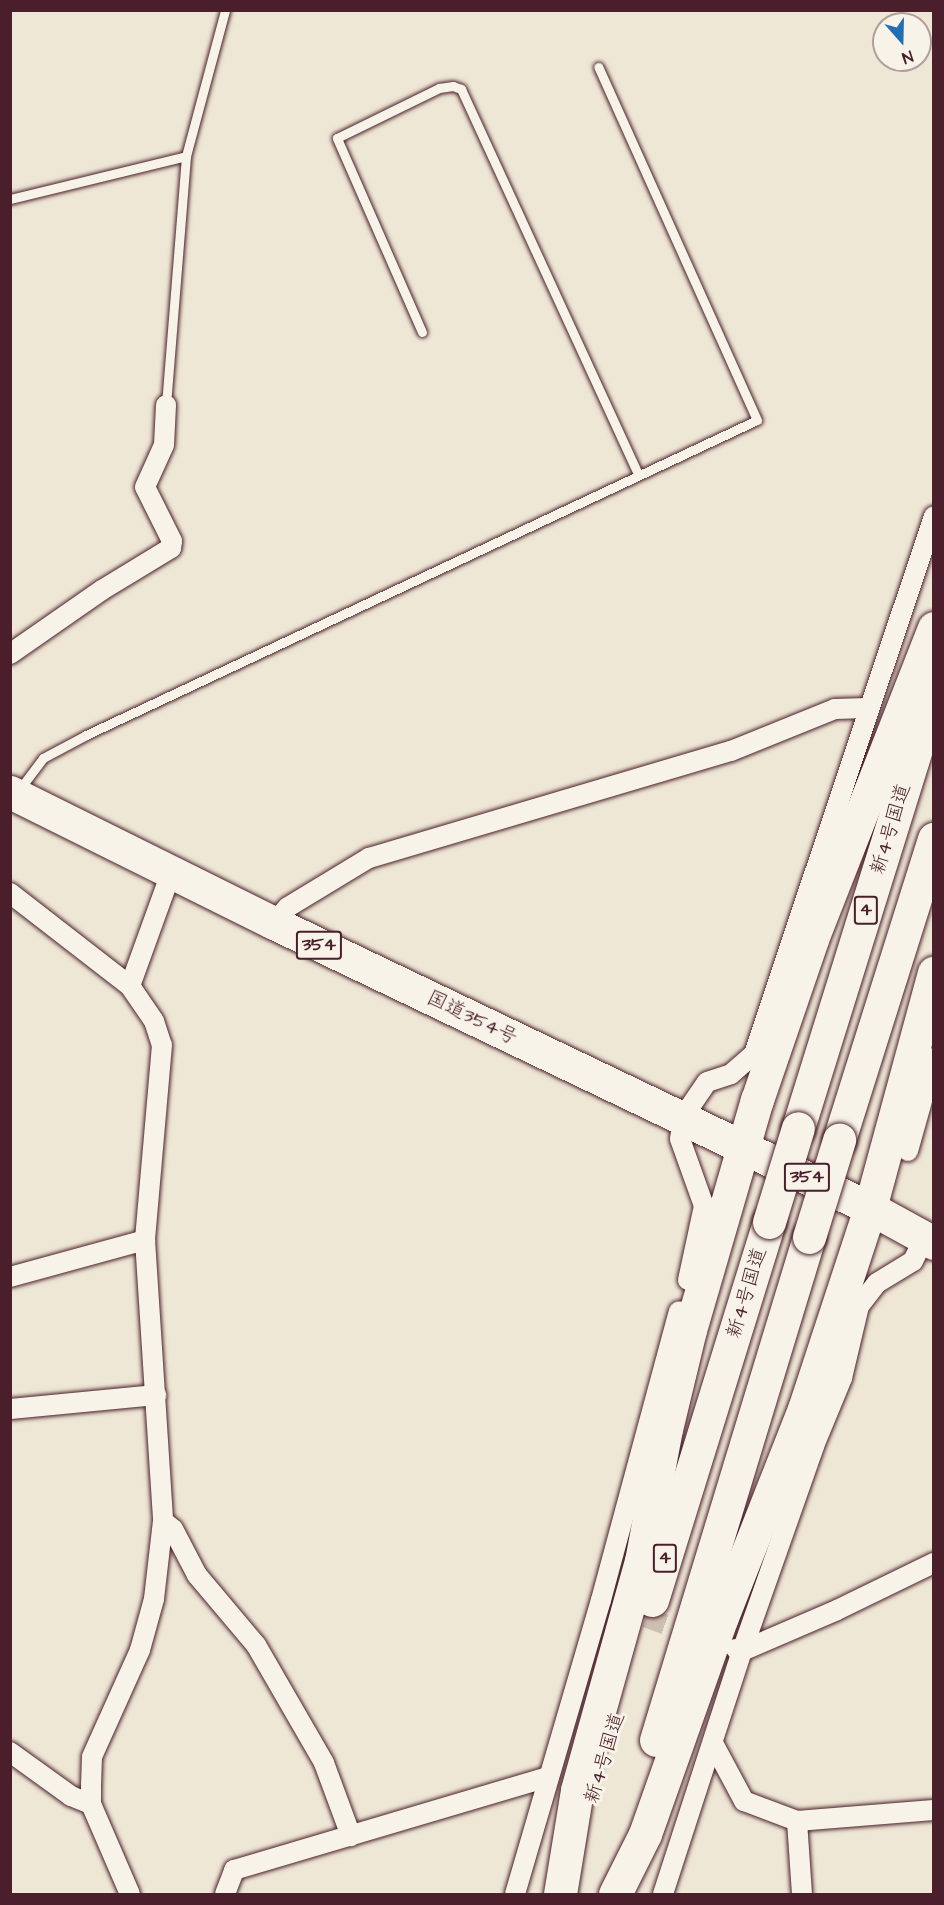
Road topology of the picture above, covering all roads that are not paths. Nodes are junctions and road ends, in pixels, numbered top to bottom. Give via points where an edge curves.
1 (225, 10) edge
2 (598, 67) dead end
3 (186, 156) junction
4 (10, 199) edge
5 (422, 332) dead end
6 (166, 405) joint
7 (638, 474) junction
8 (933, 516) edge
9 (930, 539) edge
10 (933, 628) edge
11 (10, 654) edge
12 (933, 692) edge
13 (867, 708) junction
14 (14, 793) edge
15 (933, 839) edge
16 (172, 870) junction
17 (10, 893) edge
18 (274, 923) junction
19 (933, 973) edge
20 (130, 986) junction
21 (933, 1058) edge
22 (682, 1117) junction
23 (744, 1147) junction
24 (908, 1151) dead end
25 (870, 1208) junction
26 (145, 1240) junction
27 (929, 1240) edge
28 (10, 1277) edge
29 (156, 1395) junction
30 (10, 1409) edge
31 (163, 1521) junction
32 (933, 1563) edge
33 (735, 1649) junction
34 (714, 1745) junction
35 (10, 1752) edge
36 (547, 1777) junction
37 (91, 1804) junction
38 (933, 1810) edge
39 (797, 1821) junction
40 (351, 1836) junction
41 (130, 1894) edge
42 (225, 1894) edge
43 (515, 1894) edge
44 (562, 1894) edge
45 (609, 1894) edge
46 (615, 1894) edge
47 (663, 1894) edge
48 (802, 1894) edge

1 - 3 lane
2 - 7 lane via 757,420
3 - 4 lane
3 - 6 lane
5 - 7 lane via 337,138 439,88 453,86 461,89
6 - 11 street via 164,445 145,487 172,541 171,548
7 - 14 lane via 86,735 43,758
8 - 9 street
9 - 13 street
10 - 23 highway via 812,939
12 - 44 highway, 新4号国道 / 4, bridge
13 - 18 street via 835,709 731,751 369,858 288,907
13 - 22 street via 754,1054 745,1065 707,1082
14 - 16 highway, 国道354号 / 354
15 - 45 highway, 4, bridge
16 - 18 highway, 国道354号 / 354
16 - 20 street
17 - 20 street
18 - 22 highway, 国道354号 / 354
19 - 25 highway
20 - 26 street via 154,1021 162,1045
21 - 24 street
22 - 23 highway, 国道354号 / 354
22 - 36 street via 680,1139 702,1195 703,1219 608,1603
23 - 25 highway, 国道354号 / 354
23 - 44 highway via 690,1329 641,1561 577,1790
25 - 27 highway, 国道354号 / 354
25 - 46 highway via 804,1409 722,1617 645,1834
26 - 28 street
26 - 29 street
27 - 33 street via 913,1261 877,1283 859,1306 842,1378
29 - 30 street
29 - 31 street
31 - 37 street via 153,1599 140,1650 92,1757
31 - 40 street via 173,1529 197,1575 256,1645 324,1762
32 - 33 street
33 - 34 street
34 - 39 street via 744,1801
34 - 47 street
35 - 37 street via 71,1796
36 - 40 street
36 - 43 street
37 - 41 street
38 - 39 street
39 - 48 street
40 - 42 street via 234,1870

